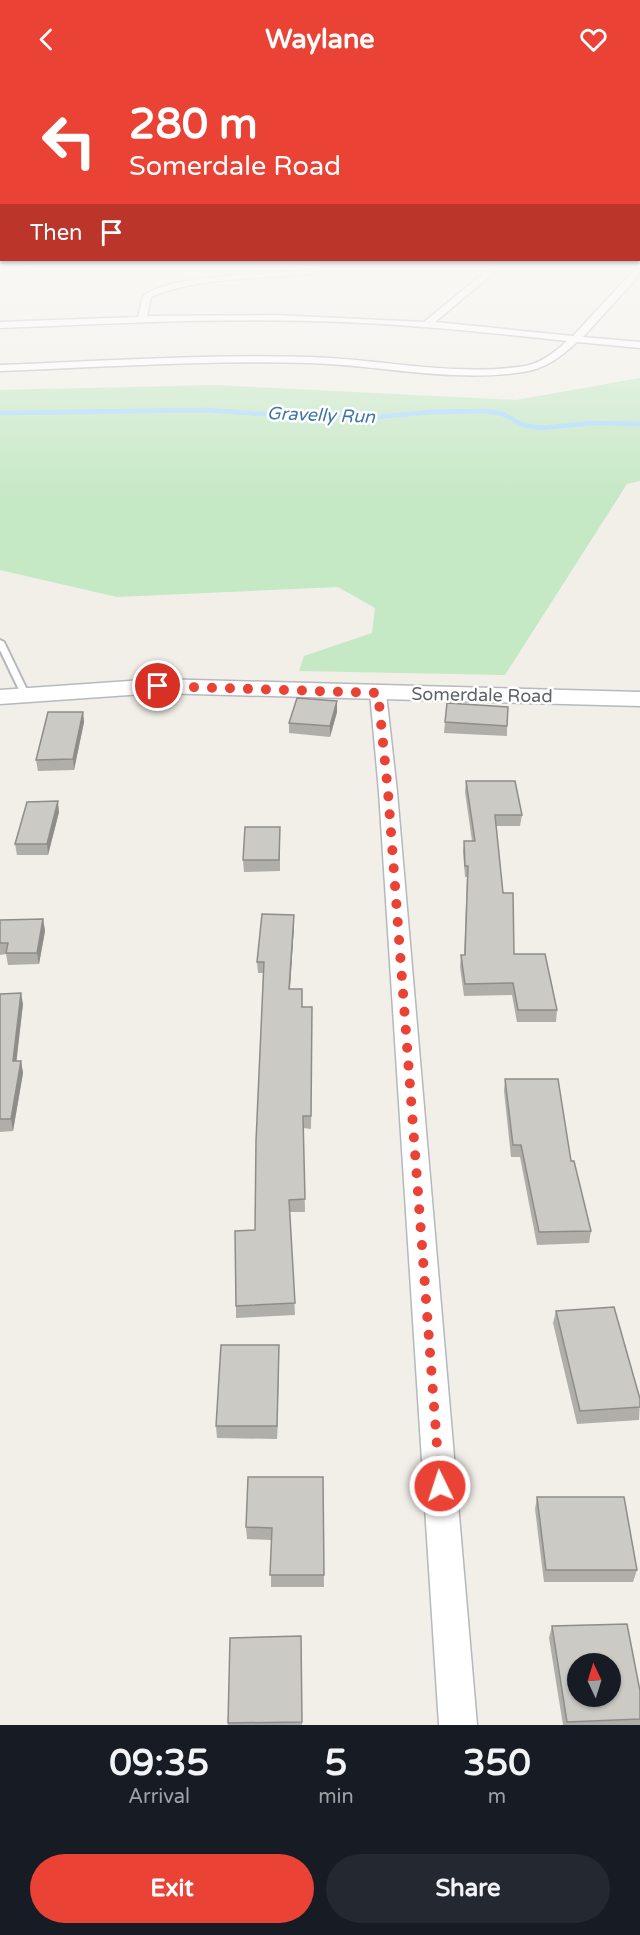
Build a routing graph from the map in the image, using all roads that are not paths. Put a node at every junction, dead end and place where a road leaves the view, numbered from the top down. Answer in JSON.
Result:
{"nodes":[{"id":1,"x":566,"y":346,"type":"edge"},
{"id":2,"x":0,"y":368,"type":"edge"},
{"id":3,"x":0,"y":642,"type":"edge"},
{"id":4,"x":378,"y":693,"type":"junction"},
{"id":5,"x":25,"y":694,"type":"junction"},
{"id":6,"x":0,"y":697,"type":"edge"},
{"id":7,"x":640,"y":699,"type":"edge"},
{"id":8,"x":458,"y":1725,"type":"edge"}],
"edges":[{"from":1,"to":2,"type":"street"},
{"from":3,"to":5,"type":"lane"},
{"from":4,"to":5,"type":"main road","name":"Somerdale Road"},
{"from":4,"to":7,"type":"main road","name":"Somerdale Road"},
{"from":4,"to":8,"type":"street"},
{"from":5,"to":6,"type":"main road","name":"Somerdale Road"}]}
